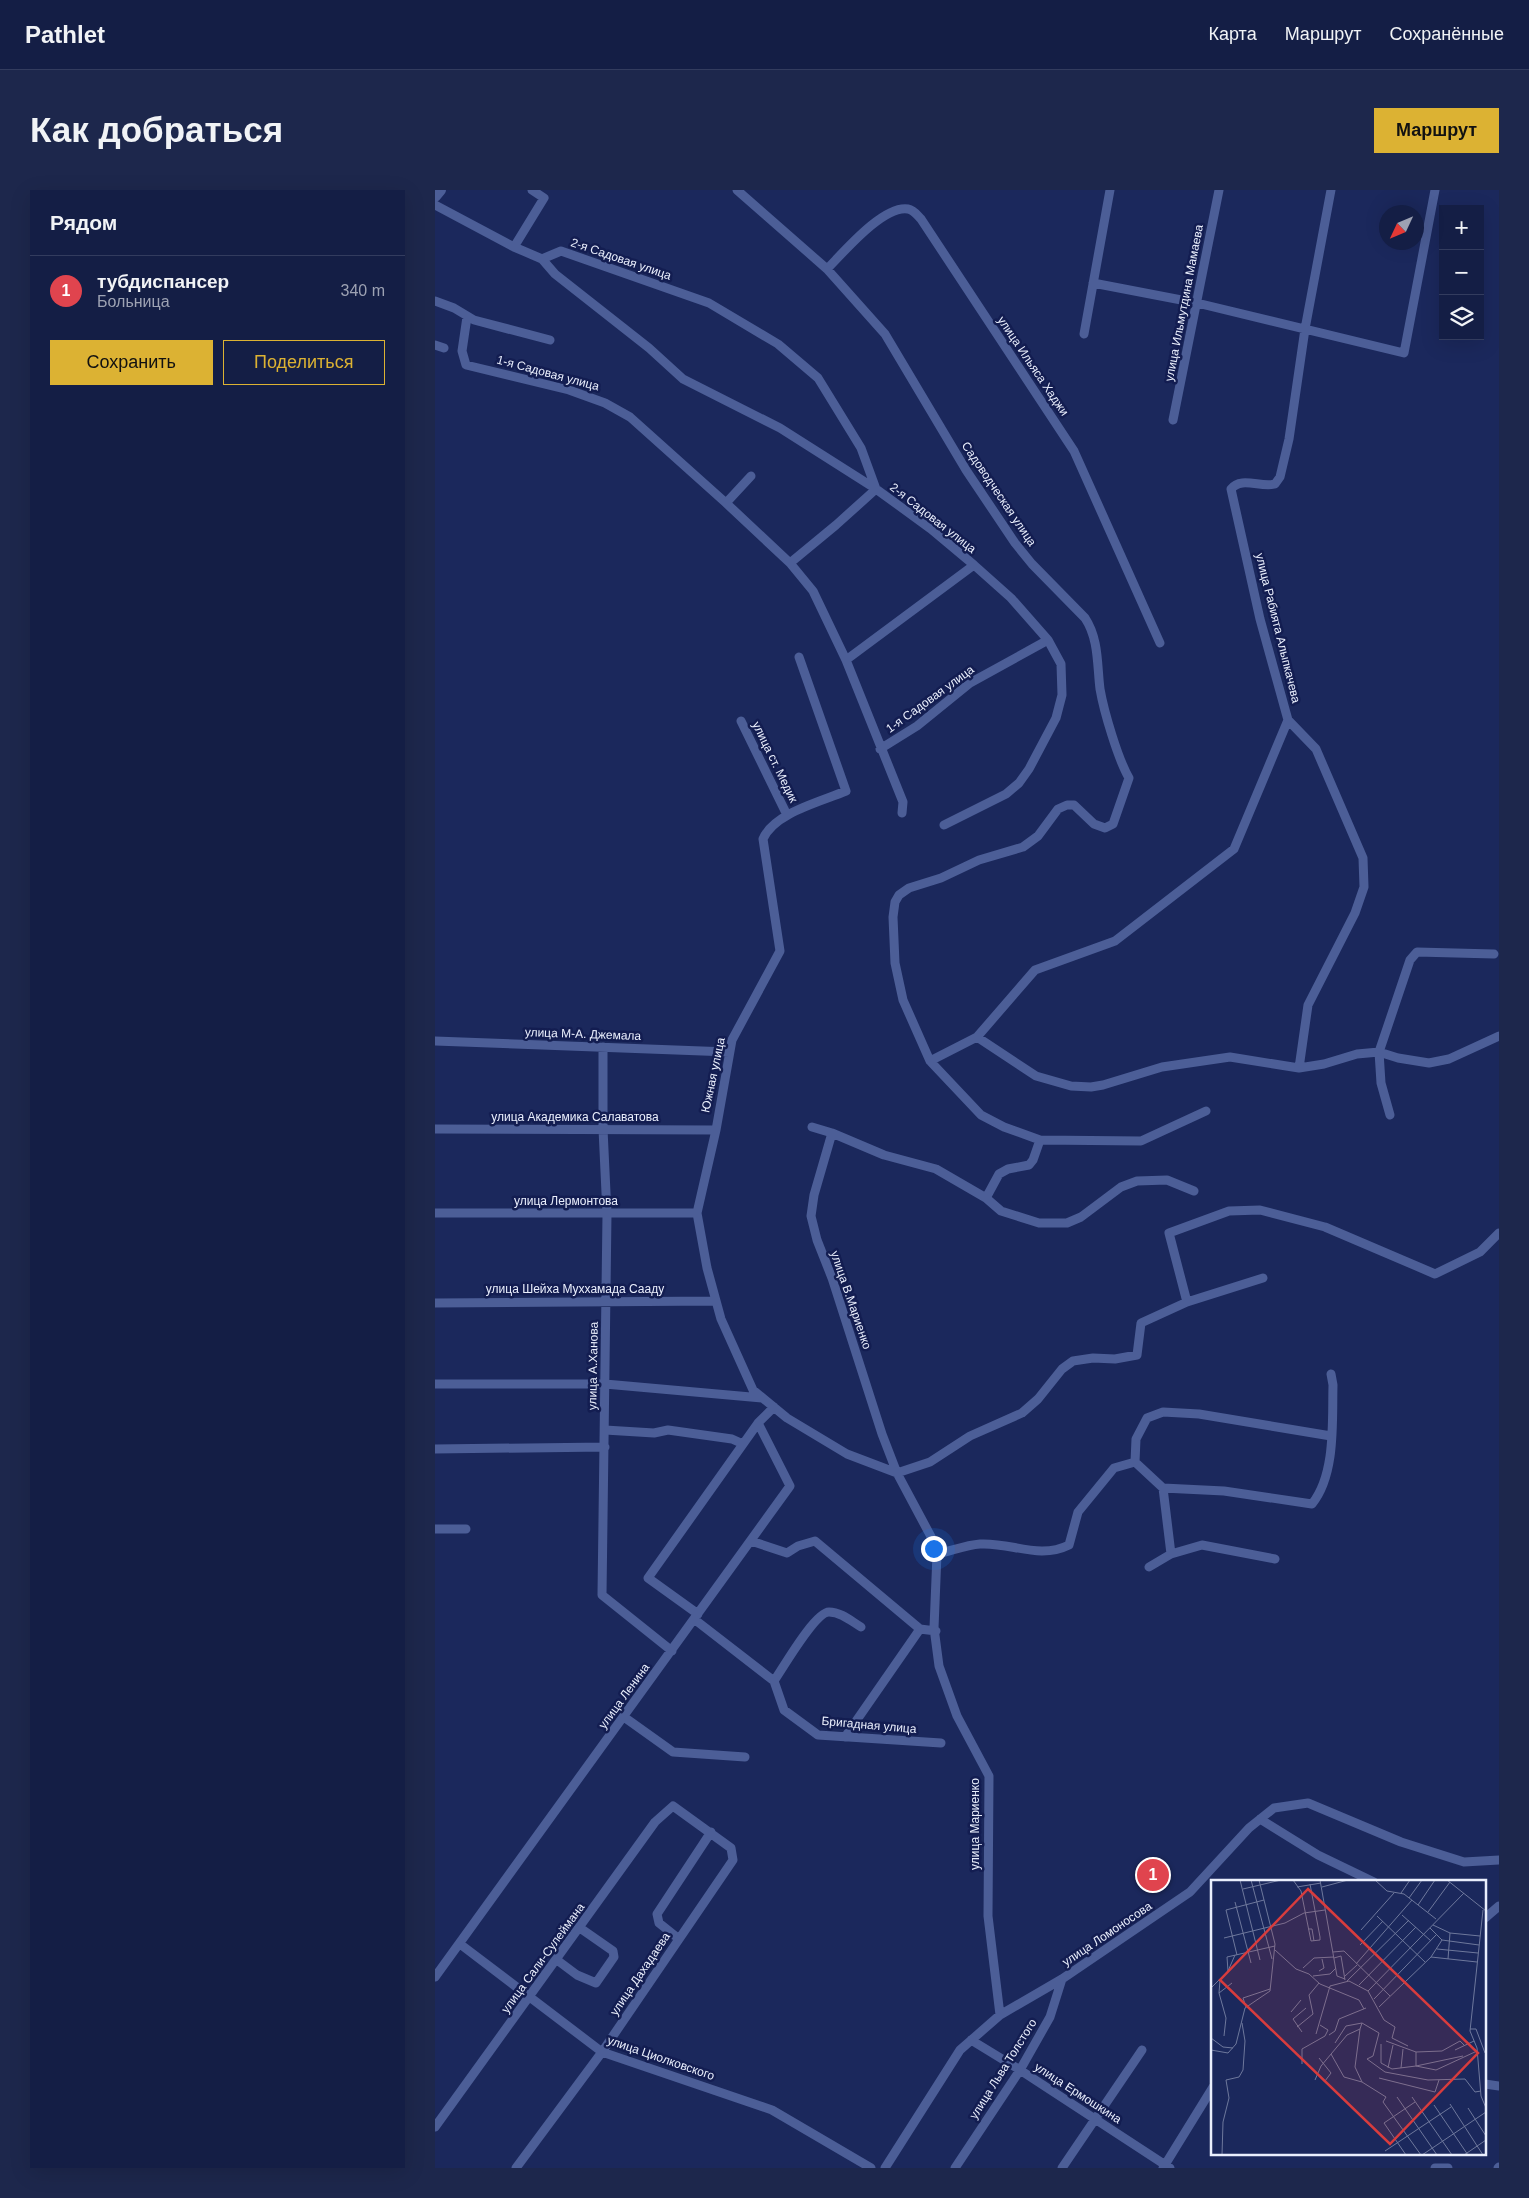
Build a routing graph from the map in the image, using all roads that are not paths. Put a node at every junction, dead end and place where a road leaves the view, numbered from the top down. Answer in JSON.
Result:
{"nodes":[{"id":1,"x":440,"y":190,"type":"edge"},
{"id":2,"x":532,"y":190,"type":"edge"},
{"id":3,"x":737,"y":190,"type":"edge"},
{"id":4,"x":1110,"y":190,"type":"edge"},
{"id":5,"x":1219,"y":190,"type":"edge"},
{"id":6,"x":1331,"y":190,"type":"edge"},
{"id":7,"x":1435,"y":190,"type":"edge"},
{"id":8,"x":435,"y":196,"type":"edge"},
{"id":9,"x":435,"y":205,"type":"edge"},
{"id":10,"x":514,"y":247,"type":"junction"},
{"id":11,"x":542,"y":259,"type":"junction"},
{"id":12,"x":827,"y":270,"type":"junction"},
{"id":13,"x":1093,"y":283,"type":"junction"},
{"id":14,"x":435,"y":301,"type":"edge"},
{"id":15,"x":1197,"y":304,"type":"junction"},
{"id":16,"x":467,"y":317,"type":"junction"},
{"id":17,"x":1305,"y":329,"type":"junction"},
{"id":18,"x":1084,"y":334,"type":"dead end"},
{"id":19,"x":550,"y":340,"type":"dead end"},
{"id":20,"x":1173,"y":420,"type":"dead end"},
{"id":21,"x":751,"y":476,"type":"dead end"},
{"id":22,"x":876,"y":489,"type":"junction"},
{"id":23,"x":727,"y":502,"type":"junction"},
{"id":24,"x":789,"y":563,"type":"junction"},
{"id":25,"x":973,"y":565,"type":"junction"},
{"id":26,"x":1048,"y":640,"type":"junction"},
{"id":27,"x":1160,"y":643,"type":"dead end"},
{"id":28,"x":799,"y":657,"type":"dead end"},
{"id":29,"x":846,"y":660,"type":"junction"},
{"id":30,"x":741,"y":720,"type":"dead end"},
{"id":31,"x":1289,"y":720,"type":"junction"},
{"id":32,"x":880,"y":749,"type":"junction"},
{"id":33,"x":902,"y":813,"type":"dead end"},
{"id":34,"x":787,"y":815,"type":"junction"},
{"id":35,"x":944,"y":825,"type":"dead end"},
{"id":36,"x":1494,"y":954,"type":"dead end"},
{"id":37,"x":1499,"y":1036,"type":"edge"},
{"id":38,"x":977,"y":1037,"type":"junction"},
{"id":39,"x":435,"y":1042,"type":"edge"},
{"id":40,"x":603,"y":1047,"type":"junction"},
{"id":41,"x":729,"y":1052,"type":"junction"},
{"id":42,"x":1379,"y":1052,"type":"junction"},
{"id":43,"x":930,"y":1060,"type":"junction"},
{"id":44,"x":1299,"y":1068,"type":"junction"},
{"id":45,"x":1206,"y":1111,"type":"dead end"},
{"id":46,"x":1390,"y":1115,"type":"dead end"},
{"id":47,"x":435,"y":1128,"type":"edge"},
{"id":48,"x":812,"y":1128,"type":"dead end"},
{"id":49,"x":603,"y":1129,"type":"junction"},
{"id":50,"x":716,"y":1130,"type":"junction"},
{"id":51,"x":832,"y":1132,"type":"junction"},
{"id":52,"x":1040,"y":1140,"type":"junction"},
{"id":53,"x":1194,"y":1191,"type":"dead end"},
{"id":54,"x":986,"y":1198,"type":"junction"},
{"id":55,"x":435,"y":1213,"type":"edge"},
{"id":56,"x":697,"y":1213,"type":"junction"},
{"id":57,"x":607,"y":1214,"type":"junction"},
{"id":58,"x":1499,"y":1233,"type":"edge"},
{"id":59,"x":1263,"y":1278,"type":"dead end"},
{"id":60,"x":716,"y":1301,"type":"junction"},
{"id":61,"x":435,"y":1302,"type":"edge"},
{"id":62,"x":606,"y":1302,"type":"junction"},
{"id":63,"x":1187,"y":1302,"type":"junction"},
{"id":64,"x":1331,"y":1374,"type":"dead end"},
{"id":65,"x":435,"y":1384,"type":"edge"},
{"id":66,"x":605,"y":1384,"type":"junction"},
{"id":67,"x":765,"y":1399,"type":"junction"},
{"id":68,"x":774,"y":1407,"type":"junction"},
{"id":69,"x":758,"y":1423,"type":"junction"},
{"id":70,"x":605,"y":1430,"type":"junction"},
{"id":71,"x":1331,"y":1436,"type":"junction"},
{"id":72,"x":743,"y":1444,"type":"junction"},
{"id":73,"x":605,"y":1447,"type":"junction"},
{"id":74,"x":435,"y":1449,"type":"edge"},
{"id":75,"x":1135,"y":1462,"type":"junction"},
{"id":76,"x":897,"y":1472,"type":"junction"},
{"id":77,"x":1163,"y":1488,"type":"junction"},
{"id":78,"x":435,"y":1529,"type":"edge"},
{"id":79,"x":465,"y":1529,"type":"dead end"},
{"id":80,"x":751,"y":1540,"type":"junction"},
{"id":81,"x":937,"y":1554,"type":"junction"},
{"id":82,"x":1171,"y":1554,"type":"junction"},
{"id":83,"x":1275,"y":1559,"type":"dead end"},
{"id":84,"x":1149,"y":1567,"type":"dead end"},
{"id":85,"x":696,"y":1617,"type":"junction"},
{"id":86,"x":861,"y":1627,"type":"dead end"},
{"id":87,"x":921,"y":1629,"type":"junction"},
{"id":88,"x":935,"y":1631,"type":"junction"},
{"id":89,"x":672,"y":1651,"type":"junction"},
{"id":90,"x":774,"y":1681,"type":"junction"},
{"id":91,"x":624,"y":1717,"type":"junction"},
{"id":92,"x":845,"y":1737,"type":"junction"},
{"id":93,"x":941,"y":1743,"type":"dead end"},
{"id":94,"x":745,"y":1757,"type":"dead end"},
{"id":95,"x":673,"y":1806,"type":"joint"},
{"id":96,"x":1260,"y":1819,"type":"junction"},
{"id":97,"x":711,"y":1832,"type":"junction"},
{"id":98,"x":1499,"y":1860,"type":"edge"},
{"id":99,"x":1370,"y":1880,"type":"edge"},
{"id":100,"x":1499,"y":1906,"type":"edge"},
{"id":101,"x":1487,"y":1916,"type":"edge"},
{"id":102,"x":580,"y":1928,"type":"junction"},
{"id":103,"x":679,"y":1939,"type":"junction"},
{"id":104,"x":460,"y":1944,"type":"junction"},
{"id":105,"x":557,"y":1960,"type":"junction"},
{"id":106,"x":435,"y":1977,"type":"edge"},
{"id":107,"x":1062,"y":1979,"type":"junction"},
{"id":108,"x":530,"y":1998,"type":"junction"},
{"id":109,"x":1000,"y":2015,"type":"junction"},
{"id":110,"x":971,"y":2040,"type":"junction"},
{"id":111,"x":1142,"y":2050,"type":"dead end"},
{"id":112,"x":602,"y":2052,"type":"junction"},
{"id":113,"x":1020,"y":2070,"type":"junction"},
{"id":114,"x":1211,"y":2090,"type":"edge"},
{"id":115,"x":1097,"y":2119,"type":"junction"},
{"id":116,"x":435,"y":2127,"type":"edge"},
{"id":117,"x":1166,"y":2167,"type":"edge"},
{"id":118,"x":516,"y":2168,"type":"edge"},
{"id":119,"x":871,"y":2168,"type":"edge"},
{"id":120,"x":885,"y":2168,"type":"edge"},
{"id":121,"x":955,"y":2168,"type":"edge"},
{"id":122,"x":1062,"y":2168,"type":"edge"},
{"id":123,"x":1435,"y":2168,"type":"edge"},
{"id":124,"x":1449,"y":2168,"type":"edge"}],
"edges":[{"from":1,"to":8,"type":"main road"},
{"from":2,"to":10,"type":"street"},
{"from":3,"to":12,"type":"street","name":"Садоводческая улица"},
{"from":4,"to":13,"type":"street"},
{"from":5,"to":15,"type":"street","name":"улица Ильмутдина Мамаева"},
{"from":6,"to":17,"type":"street","name":"улица Рабията Алыпкачева"},
{"from":7,"to":17,"type":"street"},
{"from":9,"to":10,"type":"street"},
{"from":10,"to":11,"type":"street"},
{"from":11,"to":22,"type":"street"},
{"from":11,"to":22,"type":"street","name":"2-я Садовая улица"},
{"from":12,"to":27,"type":"street","name":"улица Ильяса Хаджи"},
{"from":12,"to":43,"type":"street","name":"Садоводческая улица"},
{"from":13,"to":15,"type":"street"},
{"from":13,"to":18,"type":"street"},
{"from":14,"to":16,"type":"street"},
{"from":15,"to":17,"type":"street"},
{"from":15,"to":20,"type":"street","name":"улица Ильмутдина Мамаева"},
{"from":16,"to":19,"type":"street"},
{"from":16,"to":23,"type":"street","name":"1-я Садовая улица"},
{"from":17,"to":31,"type":"street","name":"улица Рабията Алыпкачева"},
{"from":21,"to":23,"type":"street"},
{"from":22,"to":24,"type":"street"},
{"from":22,"to":25,"type":"street","name":"2-я Садовая улица"},
{"from":23,"to":24,"type":"street","name":"1-я Садовая улица"},
{"from":24,"to":29,"type":"street","name":"1-я Садовая улица"},
{"from":25,"to":26,"type":"street","name":"2-я Садовая улица"},
{"from":25,"to":29,"type":"street"},
{"from":26,"to":32,"type":"street","name":"1-я Садовая улица"},
{"from":26,"to":35,"type":"street","name":"2-я Садовая улица"},
{"from":28,"to":34,"type":"street","name":"Южная улица"},
{"from":29,"to":32,"type":"street","name":"1-я Садовая улица"},
{"from":30,"to":34,"type":"street","name":"улица ст. Медик"},
{"from":31,"to":38,"type":"street","name":"улица Рабията Алыпкачева"},
{"from":31,"to":44,"type":"street"},
{"from":32,"to":33,"type":"street","name":"1-я Садовая улица"},
{"from":34,"to":41,"type":"street","name":"Южная улица"},
{"from":36,"to":42,"type":"street"},
{"from":37,"to":42,"type":"street"},
{"from":38,"to":43,"type":"street"},
{"from":38,"to":44,"type":"street"},
{"from":39,"to":40,"type":"street","name":"улица М-А. Джемала"},
{"from":40,"to":41,"type":"street","name":"улица М-А. Джемала"},
{"from":40,"to":49,"type":"street","name":"улица А.Ханова"},
{"from":41,"to":50,"type":"street","name":"Южная улица"},
{"from":42,"to":44,"type":"street"},
{"from":42,"to":46,"type":"street"},
{"from":43,"to":52,"type":"street","name":"Садоводческая улица"},
{"from":45,"to":52,"type":"street","name":"Садоводческая улица"},
{"from":47,"to":49,"type":"street","name":"улица Академика Салаватова"},
{"from":48,"to":51,"type":"street"},
{"from":49,"to":50,"type":"street","name":"улица Академика Салаватова"},
{"from":49,"to":57,"type":"street","name":"улица А.Ханова"},
{"from":50,"to":56,"type":"street","name":"Южная улица"},
{"from":51,"to":54,"type":"street"},
{"from":51,"to":76,"type":"street","name":"улица В.Мариенко"},
{"from":52,"to":54,"type":"street"},
{"from":53,"to":54,"type":"street"},
{"from":55,"to":57,"type":"street","name":"улица Лермонтова"},
{"from":56,"to":57,"type":"street","name":"улица Лермонтова"},
{"from":56,"to":60,"type":"street","name":"Южная улица"},
{"from":57,"to":62,"type":"street","name":"улица А.Ханова"},
{"from":58,"to":63,"type":"street"},
{"from":59,"to":63,"type":"street"},
{"from":60,"to":62,"type":"street","name":"улица Шейха Муххамада Сааду"},
{"from":60,"to":67,"type":"street","name":"Южная улица"},
{"from":61,"to":62,"type":"street","name":"улица Шейха Муххамада Сааду"},
{"from":62,"to":66,"type":"street","name":"улица А.Ханова"},
{"from":63,"to":76,"type":"street"},
{"from":64,"to":71,"type":"street"},
{"from":65,"to":66,"type":"street"},
{"from":66,"to":67,"type":"street"},
{"from":66,"to":70,"type":"street","name":"улица А.Ханова"},
{"from":67,"to":68,"type":"street","name":"Южная улица"},
{"from":68,"to":69,"type":"street"},
{"from":68,"to":76,"type":"street","name":"Южная улица"},
{"from":69,"to":72,"type":"street"},
{"from":69,"to":80,"type":"street","name":"улица Ленина"},
{"from":70,"to":72,"type":"street"},
{"from":70,"to":73,"type":"street","name":"улица А.Ханова"},
{"from":71,"to":75,"type":"street"},
{"from":71,"to":77,"type":"street"},
{"from":72,"to":85,"type":"street"},
{"from":73,"to":74,"type":"street"},
{"from":73,"to":89,"type":"street","name":"улица А.Ханова"},
{"from":75,"to":77,"type":"street"},
{"from":75,"to":81,"type":"street"},
{"from":76,"to":81,"type":"street","name":"улица Мариенко"},
{"from":77,"to":82,"type":"street"},
{"from":78,"to":79,"type":"street"},
{"from":80,"to":85,"type":"street","name":"улица Ленина"},
{"from":80,"to":87,"type":"street"},
{"from":81,"to":88,"type":"street","name":"улица Мариенко"},
{"from":82,"to":83,"type":"street"},
{"from":82,"to":84,"type":"street"},
{"from":85,"to":89,"type":"street","name":"улица Ленина"},
{"from":85,"to":90,"type":"street"},
{"from":86,"to":90,"type":"street"},
{"from":87,"to":88,"type":"street"},
{"from":87,"to":92,"type":"street"},
{"from":88,"to":109,"type":"street","name":"улица Мариенко"},
{"from":89,"to":91,"type":"street","name":"улица Ленина"},
{"from":90,"to":92,"type":"street","name":"Бригадная улица"},
{"from":91,"to":94,"type":"street"},
{"from":91,"to":104,"type":"street","name":"улица Ленина"},
{"from":92,"to":93,"type":"street","name":"Бригадная улица"},
{"from":95,"to":97,"type":"street","name":"улица Дахадаева"},
{"from":95,"to":102,"type":"street","name":"улица Сали-Сулеймана"},
{"from":96,"to":98,"type":"street","name":"улица Ломоносова"},
{"from":96,"to":99,"type":"street"},
{"from":96,"to":107,"type":"street","name":"улица Ломоносова"},
{"from":97,"to":103,"type":"street"},
{"from":97,"to":103,"type":"street","name":"улица Дахадаева"},
{"from":100,"to":101,"type":"street"},
{"from":102,"to":105,"type":"street","name":"улица Сали-Сулеймана"},
{"from":102,"to":105,"type":"street"},
{"from":103,"to":112,"type":"street","name":"улица Дахадаева"},
{"from":104,"to":106,"type":"street","name":"улица Ленина"},
{"from":104,"to":108,"type":"street","name":"улица Циолковского"},
{"from":105,"to":108,"type":"street","name":"улица Сали-Сулеймана"},
{"from":107,"to":109,"type":"street","name":"улица Ломоносова"},
{"from":107,"to":113,"type":"street","name":"улица Льва Толстого"},
{"from":108,"to":112,"type":"street","name":"улица Циолковского"},
{"from":108,"to":116,"type":"street","name":"улица Сали-Сулеймана"},
{"from":109,"to":110,"type":"street","name":"улица Ломоносова"},
{"from":110,"to":113,"type":"street","name":"улица Ермошкина"},
{"from":110,"to":120,"type":"street","name":"улица Ломоносова"},
{"from":111,"to":115,"type":"street"},
{"from":112,"to":118,"type":"street","name":"улица Дахадаева"},
{"from":112,"to":119,"type":"street","name":"улица Циолковского"},
{"from":113,"to":115,"type":"street","name":"улица Ермошкина"},
{"from":113,"to":121,"type":"street","name":"улица Льва Толстого"},
{"from":114,"to":117,"type":"street"},
{"from":115,"to":117,"type":"street","name":"улица Ермошкина"},
{"from":115,"to":122,"type":"street"},
{"from":123,"to":124,"type":"street"}]}
